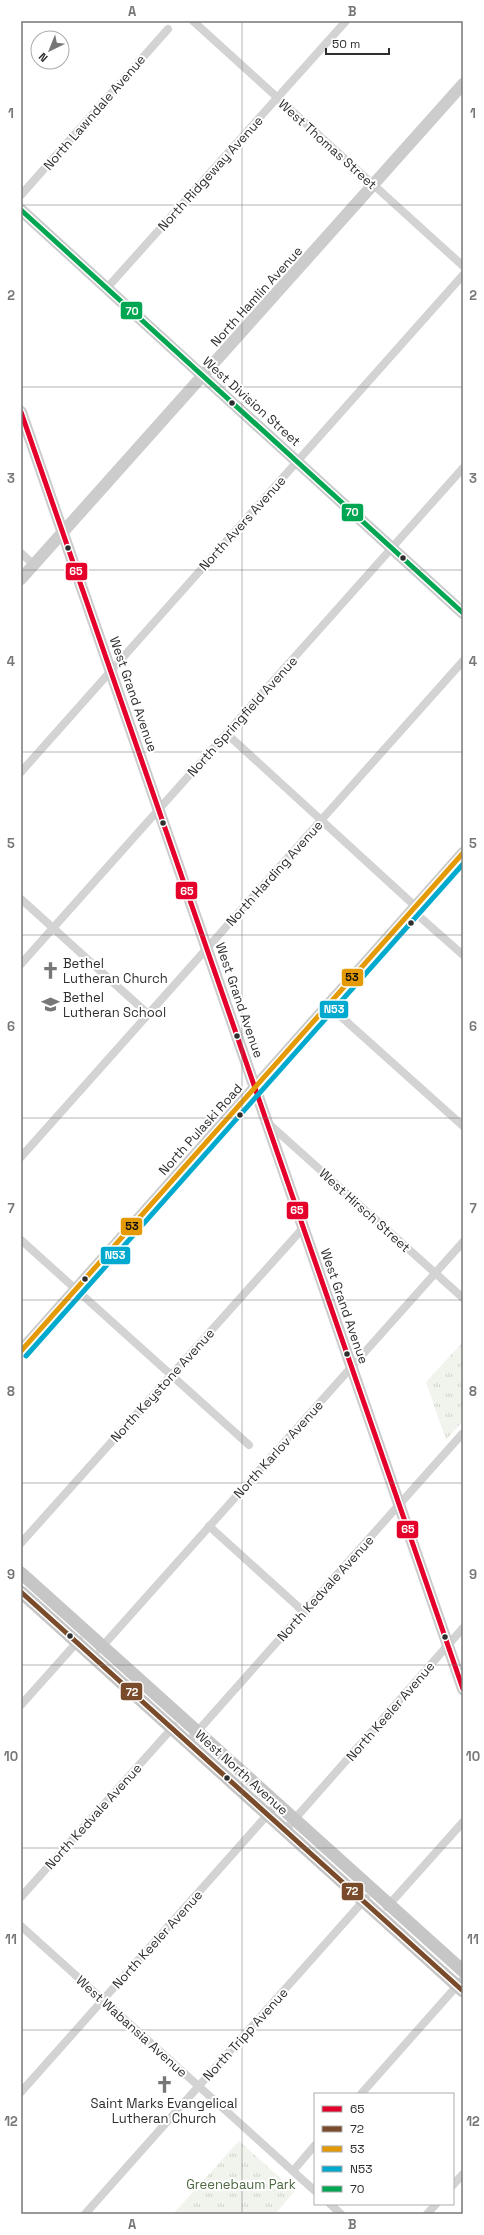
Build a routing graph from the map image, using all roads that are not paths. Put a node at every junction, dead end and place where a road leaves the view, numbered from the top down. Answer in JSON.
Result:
{"nodes":[{"id":1,"x":193,"y":21,"type":"edge"},
{"id":2,"x":346,"y":21,"type":"edge"},
{"id":3,"x":168,"y":29,"type":"dead end"},
{"id":4,"x":463,"y":84,"type":"edge"},
{"id":5,"x":277,"y":98,"type":"junction"},
{"id":6,"x":373,"y":185,"type":"junction"},
{"id":7,"x":21,"y":195,"type":"edge"},
{"id":8,"x":21,"y":210,"type":"edge"},
{"id":9,"x":463,"y":266,"type":"edge"},
{"id":10,"x":463,"y":275,"type":"edge"},
{"id":11,"x":107,"y":288,"type":"junction"},
{"id":12,"x":203,"y":375,"type":"junction"},
{"id":13,"x":21,"y":412,"type":"edge"},
{"id":14,"x":297,"y":461,"type":"junction"},
{"id":15,"x":463,"y":468,"type":"edge"},
{"id":16,"x":63,"y":532,"type":"junction"},
{"id":17,"x":392,"y":548,"type":"junction"},
{"id":18,"x":21,"y":553,"type":"edge"},
{"id":19,"x":34,"y":565,"type":"junction"},
{"id":20,"x":21,"y":580,"type":"edge"},
{"id":21,"x":463,"y":613,"type":"edge"},
{"id":22,"x":463,"y":660,"type":"edge"},
{"id":23,"x":112,"y":670,"type":"junction"},
{"id":24,"x":227,"y":734,"type":"junction"},
{"id":25,"x":21,"y":772,"type":"edge"},
{"id":26,"x":159,"y":810,"type":"junction"},
{"id":27,"x":321,"y":820,"type":"junction"},
{"id":28,"x":463,"y":852,"type":"edge"},
{"id":29,"x":21,"y":898,"type":"edge"},
{"id":30,"x":414,"y":908,"type":"junction"},
{"id":31,"x":54,"y":928,"type":"junction"},
{"id":32,"x":207,"y":948,"type":"junction"},
{"id":33,"x":463,"y":955,"type":"edge"},
{"id":34,"x":21,"y":964,"type":"edge"},
{"id":35,"x":328,"y":1005,"type":"junction"},
{"id":36,"x":148,"y":1014,"type":"junction"},
{"id":37,"x":255,"y":1087,"type":"junction"},
{"id":38,"x":267,"y":1122,"type":"junction"},
{"id":39,"x":463,"y":1126,"type":"edge"},
{"id":40,"x":21,"y":1157,"type":"edge"},
{"id":41,"x":304,"y":1227,"type":"junction"},
{"id":42,"x":21,"y":1240,"type":"edge"},
{"id":43,"x":463,"y":1242,"type":"edge"},
{"id":44,"x":435,"y":1273,"type":"junction"},
{"id":45,"x":76,"y":1290,"type":"junction"},
{"id":46,"x":463,"y":1298,"type":"edge"},
{"id":47,"x":21,"y":1351,"type":"edge"},
{"id":48,"x":352,"y":1367,"type":"junction"},
{"id":49,"x":172,"y":1375,"type":"junction"},
{"id":50,"x":462,"y":1434,"type":"dead end"},
{"id":51,"x":249,"y":1445,"type":"dead end"},
{"id":52,"x":399,"y":1505,"type":"junction"},
{"id":53,"x":210,"y":1526,"type":"junction"},
{"id":54,"x":21,"y":1543,"type":"edge"},
{"id":55,"x":21,"y":1574,"type":"edge"},
{"id":56,"x":21,"y":1592,"type":"edge"},
{"id":57,"x":304,"y":1612,"type":"junction"},
{"id":58,"x":463,"y":1628,"type":"edge"},
{"id":59,"x":86,"y":1632,"type":"junction"},
{"id":60,"x":77,"y":1642,"type":"junction"},
{"id":61,"x":448,"y":1645,"type":"junction"},
{"id":62,"x":102,"y":1646,"type":"junction"},
{"id":63,"x":93,"y":1657,"type":"junction"},
{"id":64,"x":463,"y":1689,"type":"edge"},
{"id":65,"x":21,"y":1705,"type":"edge"},
{"id":66,"x":181,"y":1718,"type":"junction"},
{"id":67,"x":172,"y":1728,"type":"junction"},
{"id":68,"x":197,"y":1732,"type":"junction"},
{"id":69,"x":188,"y":1742,"type":"junction"},
{"id":70,"x":277,"y":1804,"type":"junction"},
{"id":71,"x":268,"y":1815,"type":"junction"},
{"id":72,"x":294,"y":1819,"type":"junction"},
{"id":73,"x":463,"y":1822,"type":"edge"},
{"id":74,"x":285,"y":1830,"type":"junction"},
{"id":75,"x":373,"y":1890,"type":"junction"},
{"id":76,"x":21,"y":1897,"type":"edge"},
{"id":77,"x":364,"y":1901,"type":"junction"},
{"id":78,"x":389,"y":1905,"type":"junction"},
{"id":79,"x":380,"y":1915,"type":"junction"},
{"id":80,"x":21,"y":1926,"type":"edge"},
{"id":81,"x":463,"y":1971,"type":"edge"},
{"id":82,"x":461,"y":1985,"type":"edge"},
{"id":83,"x":103,"y":2000,"type":"junction"},
{"id":84,"x":199,"y":2086,"type":"junction"},
{"id":85,"x":21,"y":2092,"type":"edge"},
{"id":86,"x":362,"y":2093,"type":"edge"},
{"id":87,"x":314,"y":2146,"type":"edge"},
{"id":88,"x":292,"y":2171,"type":"junction"},
{"id":89,"x":463,"y":2174,"type":"edge"},
{"id":90,"x":454,"y":2184,"type":"edge"},
{"id":91,"x":314,"y":2190,"type":"edge"},
{"id":92,"x":331,"y":2205,"type":"edge"},
{"id":93,"x":435,"y":2205,"type":"edge"},
{"id":94,"x":85,"y":2214,"type":"edge"},
{"id":95,"x":341,"y":2214,"type":"edge"},
{"id":96,"x":427,"y":2214,"type":"edge"}],
"edges":[{"from":1,"to":5,"type":"street","name":"West Thomas Street"},
{"from":2,"to":5,"type":"street","name":"North Ridgeway Avenue"},
{"from":3,"to":7,"type":"street","name":"North Lawndale Avenue"},
{"from":4,"to":6,"type":"main road","name":"North Hamlin Avenue"},
{"from":5,"to":6,"type":"street","name":"West Thomas Street"},
{"from":5,"to":11,"type":"street","name":"North Ridgeway Avenue"},
{"from":6,"to":9,"type":"street","name":"West Thomas Street"},
{"from":6,"to":12,"type":"main road","name":"North Hamlin Avenue"},
{"from":8,"to":11,"type":"main road","name":"West Division Street"},
{"from":10,"to":14,"type":"street","name":"North Avers Avenue"},
{"from":11,"to":12,"type":"main road","name":"West Division Street"},
{"from":12,"to":14,"type":"main road","name":"West Division Street"},
{"from":12,"to":16,"type":"main road","name":"North Hamlin Avenue"},
{"from":13,"to":16,"type":"main road","name":"West Grand Avenue"},
{"from":14,"to":17,"type":"main road","name":"West Division Street"},
{"from":14,"to":23,"type":"street","name":"North Avers Avenue"},
{"from":15,"to":17,"type":"street","name":"North Springfield Avenue"},
{"from":16,"to":19,"type":"main road","name":"North Hamlin Avenue"},
{"from":16,"to":23,"type":"main road","name":"West Grand Avenue"},
{"from":17,"to":21,"type":"main road","name":"West Division Street"},
{"from":17,"to":24,"type":"street","name":"North Springfield Avenue"},
{"from":18,"to":19,"type":"street"},
{"from":19,"to":20,"type":"main road","name":"North Hamlin Avenue"},
{"from":22,"to":27,"type":"street","name":"North Harding Avenue"},
{"from":23,"to":25,"type":"street","name":"North Avers Avenue"},
{"from":23,"to":26,"type":"main road","name":"West Grand Avenue"},
{"from":24,"to":26,"type":"street","name":"North Springfield Avenue"},
{"from":24,"to":27,"type":"street"},
{"from":26,"to":31,"type":"street","name":"North Springfield Avenue"},
{"from":26,"to":32,"type":"main road","name":"West Grand Avenue"},
{"from":27,"to":30,"type":"street"},
{"from":27,"to":32,"type":"street","name":"North Harding Avenue"},
{"from":28,"to":30,"type":"main road","name":"North Pulaski Road"},
{"from":29,"to":31,"type":"street"},
{"from":30,"to":33,"type":"street"},
{"from":30,"to":35,"type":"main road","name":"North Pulaski Road"},
{"from":31,"to":34,"type":"street","name":"North Springfield Avenue"},
{"from":31,"to":36,"type":"street"},
{"from":32,"to":36,"type":"street","name":"North Harding Avenue"},
{"from":32,"to":37,"type":"main road","name":"West Grand Avenue"},
{"from":35,"to":37,"type":"main road","name":"North Pulaski Road"},
{"from":35,"to":39,"type":"street"},
{"from":36,"to":40,"type":"street","name":"North Harding Avenue"},
{"from":37,"to":38,"type":"main road","name":"West Grand Avenue"},
{"from":37,"to":45,"type":"main road","name":"North Pulaski Road"},
{"from":38,"to":41,"type":"main road","name":"West Grand Avenue"},
{"from":38,"to":44,"type":"street","name":"West Hirsch Street"},
{"from":41,"to":48,"type":"main road","name":"West Grand Avenue"},
{"from":41,"to":49,"type":"street","name":"North Keystone Avenue"},
{"from":42,"to":45,"type":"street"},
{"from":43,"to":44,"type":"street","name":"North Karlov Avenue"},
{"from":44,"to":46,"type":"street","name":"West Hirsch Street"},
{"from":44,"to":48,"type":"street","name":"North Karlov Avenue"},
{"from":45,"to":47,"type":"main road","name":"North Pulaski Road"},
{"from":45,"to":49,"type":"street"},
{"from":48,"to":52,"type":"main road","name":"West Grand Avenue"},
{"from":48,"to":53,"type":"street","name":"North Karlov Avenue"},
{"from":49,"to":51,"type":"street"},
{"from":49,"to":54,"type":"street","name":"North Keystone Avenue"},
{"from":50,"to":52,"type":"street","name":"North Kedvale Avenue"},
{"from":52,"to":57,"type":"street","name":"North Kedvale Avenue"},
{"from":52,"to":61,"type":"main road","name":"West Grand Avenue"},
{"from":53,"to":57,"type":"street"},
{"from":53,"to":62,"type":"street","name":"North Karlov Avenue"},
{"from":55,"to":59,"type":"main road","name":"West North Avenue"},
{"from":56,"to":60,"type":"main road","name":"West North Avenue"},
{"from":57,"to":68,"type":"street","name":"North Kedvale Avenue"},
{"from":58,"to":61,"type":"street","name":"North Keeler Avenue"},
{"from":59,"to":60,"type":"street"},
{"from":59,"to":62,"type":"main road","name":"West North Avenue"},
{"from":60,"to":63,"type":"main road","name":"West North Avenue"},
{"from":60,"to":65,"type":"street"},
{"from":61,"to":64,"type":"main road","name":"West Grand Avenue"},
{"from":61,"to":72,"type":"street","name":"North Keeler Avenue"},
{"from":62,"to":63,"type":"street","name":"North Karlov Avenue"},
{"from":62,"to":66,"type":"main road","name":"West North Avenue"},
{"from":63,"to":67,"type":"main road","name":"West North Avenue"},
{"from":66,"to":67,"type":"street","name":"North Kedvale Avenue"},
{"from":66,"to":68,"type":"main road","name":"West North Avenue"},
{"from":67,"to":69,"type":"main road","name":"West North Avenue"},
{"from":67,"to":76,"type":"street","name":"North Kedvale Avenue"},
{"from":68,"to":69,"type":"street","name":"North Kedvale Avenue"},
{"from":68,"to":70,"type":"main road","name":"West North Avenue"},
{"from":69,"to":71,"type":"main road","name":"West North Avenue"},
{"from":70,"to":71,"type":"street","name":"North Keeler Avenue"},
{"from":70,"to":72,"type":"main road","name":"West North Avenue"},
{"from":71,"to":74,"type":"main road","name":"West North Avenue"},
{"from":71,"to":83,"type":"street","name":"North Keeler Avenue"},
{"from":72,"to":74,"type":"street","name":"North Keeler Avenue"},
{"from":72,"to":75,"type":"main road","name":"West North Avenue"},
{"from":73,"to":78,"type":"street"},
{"from":74,"to":77,"type":"main road","name":"West North Avenue"},
{"from":75,"to":77,"type":"street","name":"North Tripp Avenue"},
{"from":75,"to":78,"type":"main road","name":"West North Avenue"},
{"from":77,"to":79,"type":"main road","name":"West North Avenue"},
{"from":77,"to":84,"type":"street","name":"North Tripp Avenue"},
{"from":78,"to":79,"type":"street"},
{"from":78,"to":81,"type":"main road","name":"West North Avenue"},
{"from":79,"to":82,"type":"main road","name":"West North Avenue"},
{"from":80,"to":83,"type":"street","name":"West Wabansia Avenue"},
{"from":82,"to":86,"type":"street"},
{"from":83,"to":84,"type":"street","name":"West Wabansia Avenue"},
{"from":83,"to":85,"type":"street","name":"North Keeler Avenue"},
{"from":84,"to":88,"type":"street","name":"West Wabansia Avenue"},
{"from":84,"to":94,"type":"street","name":"North Tripp Avenue"},
{"from":87,"to":88,"type":"street"},
{"from":88,"to":91,"type":"street","name":"West Wabansia Avenue"},
{"from":89,"to":90,"type":"street"},
{"from":92,"to":95,"type":"street"},
{"from":93,"to":96,"type":"street"}]}
